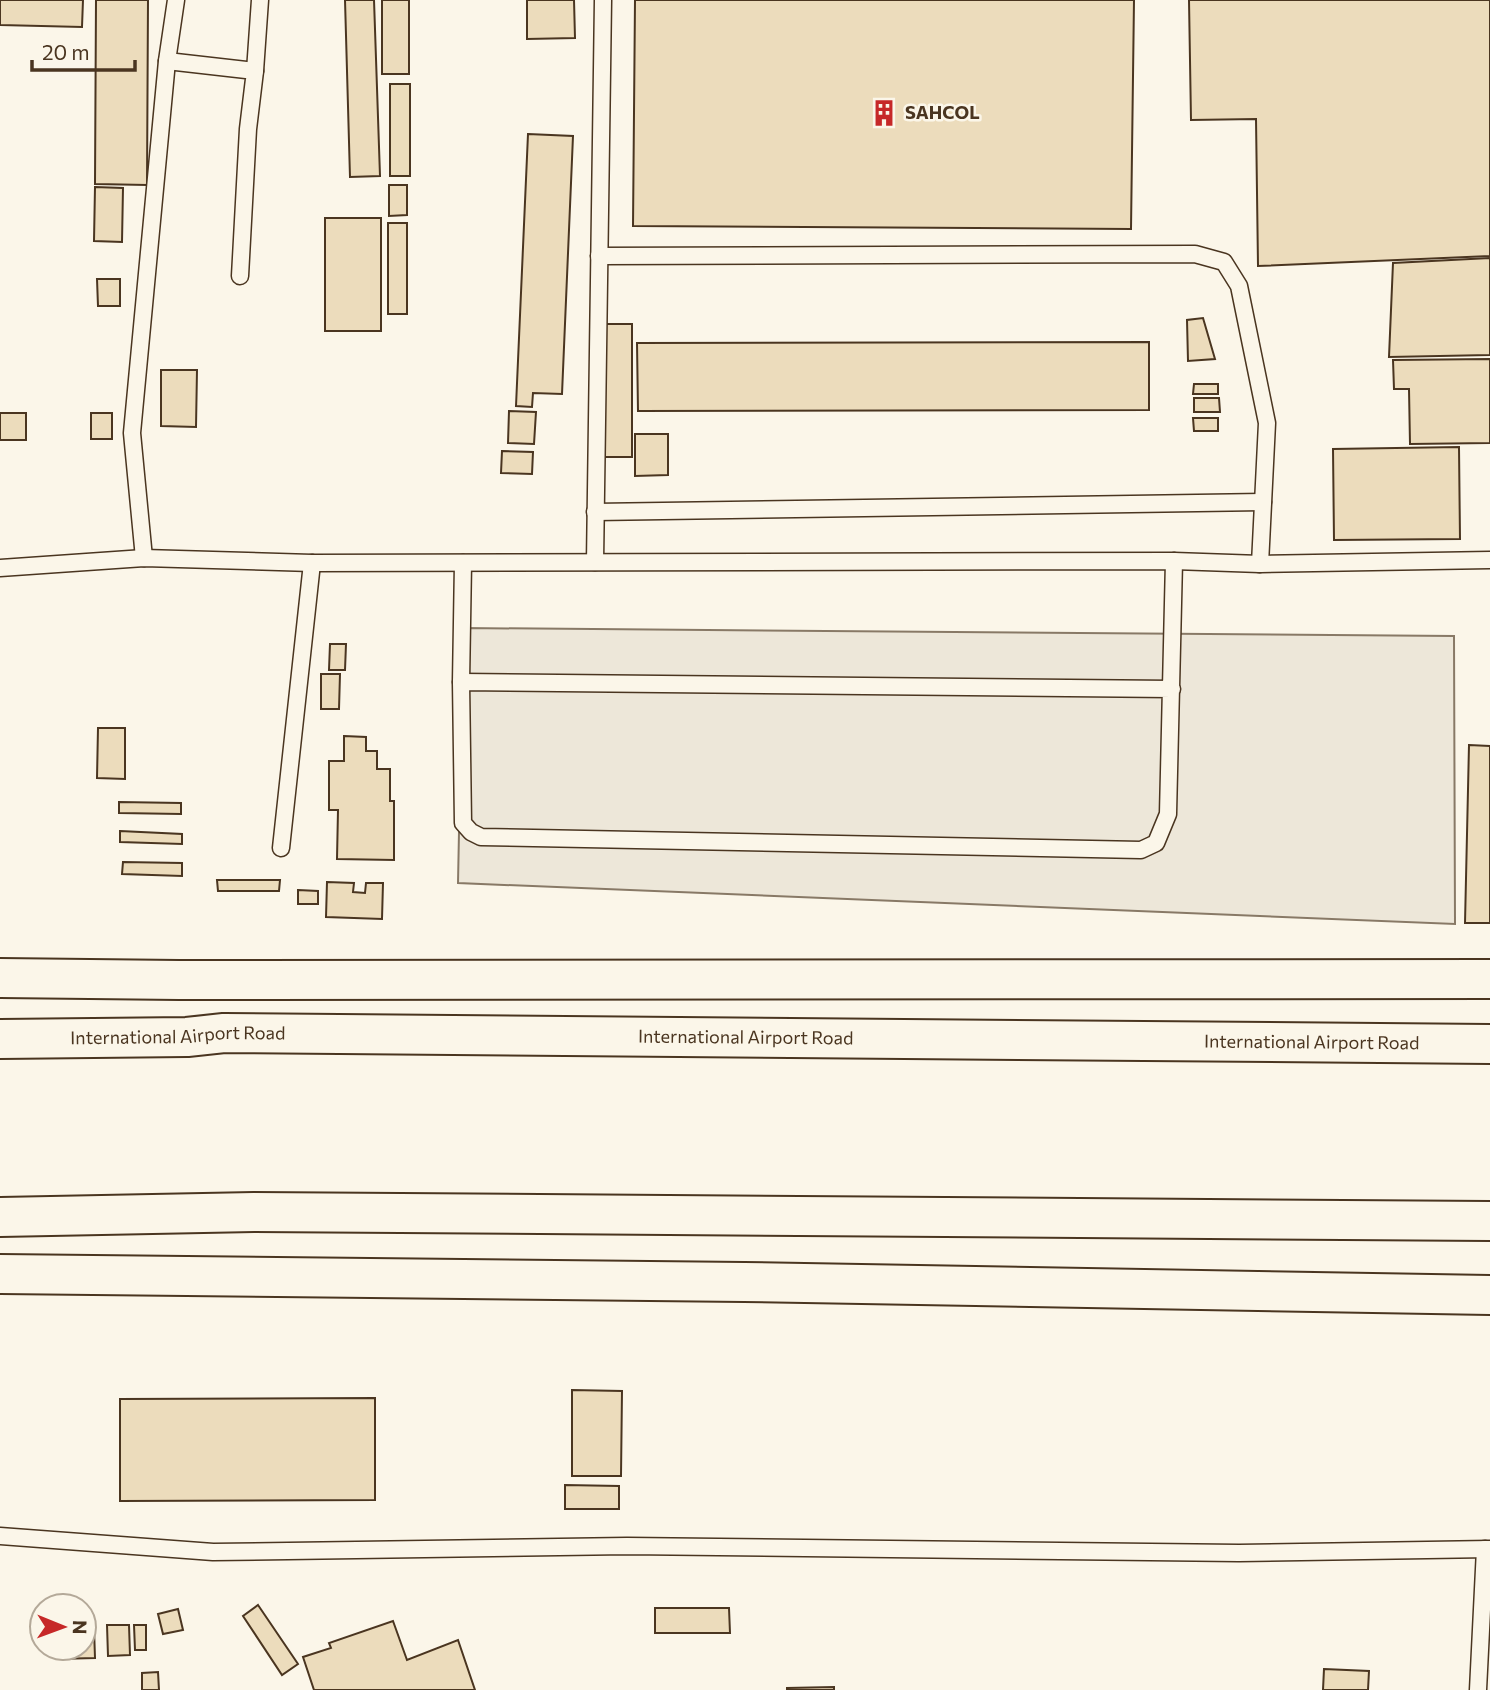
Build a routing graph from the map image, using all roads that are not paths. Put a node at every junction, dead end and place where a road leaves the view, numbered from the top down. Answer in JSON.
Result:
{"nodes":[{"id":1,"x":176,"y":0,"type":"edge"},
{"id":2,"x":260,"y":0,"type":"edge"},
{"id":3,"x":603,"y":0,"type":"edge"},
{"id":4,"x":167,"y":61,"type":"junction"},
{"id":5,"x":255,"y":71,"type":"junction"},
{"id":6,"x":599,"y":256,"type":"junction"},
{"id":7,"x":240,"y":276,"type":"dead end"},
{"id":8,"x":1263,"y":502,"type":"junction"},
{"id":9,"x":595,"y":512,"type":"junction"},
{"id":10,"x":144,"y":558,"type":"junction"},
{"id":11,"x":1490,"y":560,"type":"edge"},
{"id":12,"x":1174,"y":561,"type":"junction"},
{"id":13,"x":595,"y":562,"type":"junction"},
{"id":14,"x":312,"y":563,"type":"junction"},
{"id":15,"x":463,"y":563,"type":"junction"},
{"id":16,"x":1260,"y":564,"type":"junction"},
{"id":17,"x":0,"y":568,"type":"edge"},
{"id":18,"x":461,"y":682,"type":"junction"},
{"id":19,"x":1172,"y":689,"type":"junction"},
{"id":20,"x":281,"y":848,"type":"dead end"},
{"id":21,"x":0,"y":978,"type":"edge"},
{"id":22,"x":1490,"y":979,"type":"edge"},
{"id":23,"x":0,"y":1039,"type":"edge"},
{"id":24,"x":1490,"y":1044,"type":"edge"},
{"id":25,"x":0,"y":1217,"type":"edge"},
{"id":26,"x":1490,"y":1221,"type":"edge"},
{"id":27,"x":0,"y":1274,"type":"edge"},
{"id":28,"x":1490,"y":1295,"type":"edge"},
{"id":29,"x":0,"y":1536,"type":"edge"},
{"id":30,"x":1487,"y":1549,"type":"edge"},
{"id":31,"x":1478,"y":1690,"type":"edge"}],
"edges":[{"from":1,"to":4,"type":"lane"},
{"from":2,"to":5,"type":"lane"},
{"from":3,"to":6,"type":"lane"},
{"from":4,"to":5,"type":"lane"},
{"from":4,"to":10,"type":"lane"},
{"from":5,"to":7,"type":"lane"},
{"from":6,"to":8,"type":"lane"},
{"from":6,"to":9,"type":"lane"},
{"from":8,"to":9,"type":"lane"},
{"from":8,"to":16,"type":"lane"},
{"from":9,"to":13,"type":"lane"},
{"from":10,"to":14,"type":"lane"},
{"from":10,"to":17,"type":"lane"},
{"from":11,"to":16,"type":"lane"},
{"from":12,"to":13,"type":"lane"},
{"from":12,"to":16,"type":"lane"},
{"from":12,"to":19,"type":"lane"},
{"from":13,"to":15,"type":"lane"},
{"from":14,"to":15,"type":"lane"},
{"from":14,"to":20,"type":"lane"},
{"from":15,"to":18,"type":"lane"},
{"from":18,"to":19,"type":"lane"},
{"from":18,"to":19,"type":"lane"},
{"from":21,"to":22,"type":"main road"},
{"from":23,"to":24,"type":"main road","name":"International Airport Road"},
{"from":25,"to":26,"type":"main road"},
{"from":27,"to":28,"type":"main road"},
{"from":29,"to":30,"type":"lane"},
{"from":30,"to":31,"type":"lane"}]}
